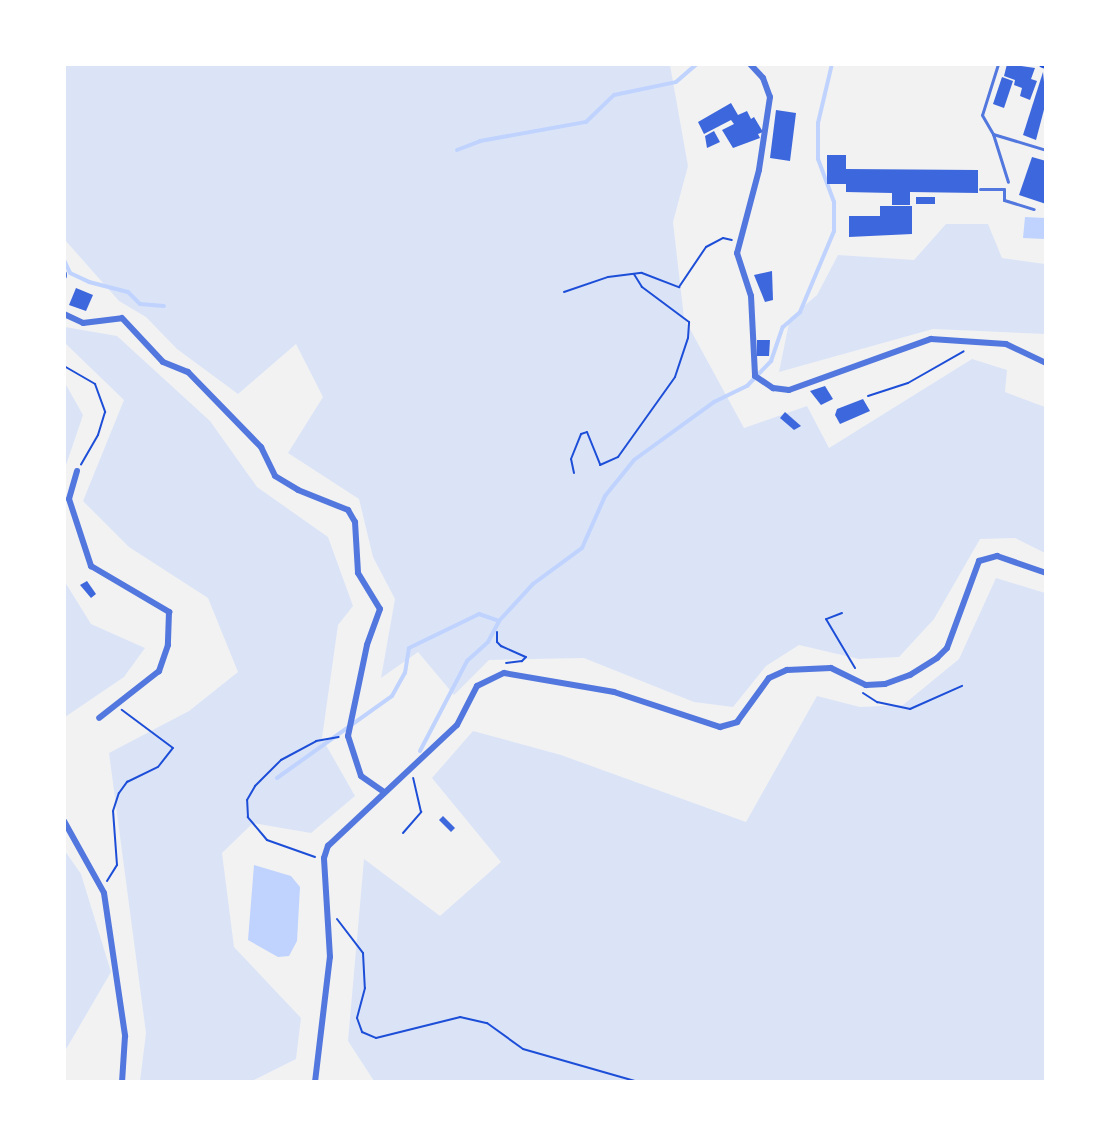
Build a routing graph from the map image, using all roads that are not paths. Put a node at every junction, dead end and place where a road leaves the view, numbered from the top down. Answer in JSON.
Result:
{"nodes":[{"id":1,"x":750,"y":64,"type":"edge"},
{"id":2,"x":998,"y":64,"type":"edge"},
{"id":3,"x":993,"y":134,"type":"junction"},
{"id":4,"x":1046,"y":150,"type":"edge"},
{"id":5,"x":1008,"y":182,"type":"dead end"},
{"id":6,"x":981,"y":189,"type":"dead end"},
{"id":7,"x":1034,"y":209,"type":"dead end"},
{"id":8,"x":64,"y":315,"type":"edge"},
{"id":9,"x":1046,"y":363,"type":"edge"},
{"id":10,"x":77,"y":471,"type":"road end"},
{"id":11,"x":1046,"y":573,"type":"edge"},
{"id":12,"x":99,"y":718,"type":"dead end"},
{"id":13,"x":384,"y":792,"type":"junction"},
{"id":14,"x":64,"y":821,"type":"edge"},
{"id":15,"x":122,"y":1082,"type":"edge"},
{"id":16,"x":315,"y":1082,"type":"edge"}],
"edges":[{"from":1,"to":9,"type":"street"},
{"from":2,"to":3,"type":"lane"},
{"from":3,"to":4,"type":"lane"},
{"from":3,"to":5,"type":"lane"},
{"from":6,"to":7,"type":"lane"},
{"from":8,"to":13,"type":"street"},
{"from":10,"to":12,"type":"street"},
{"from":11,"to":13,"type":"street"},
{"from":13,"to":16,"type":"street"},
{"from":14,"to":15,"type":"street"}]}
